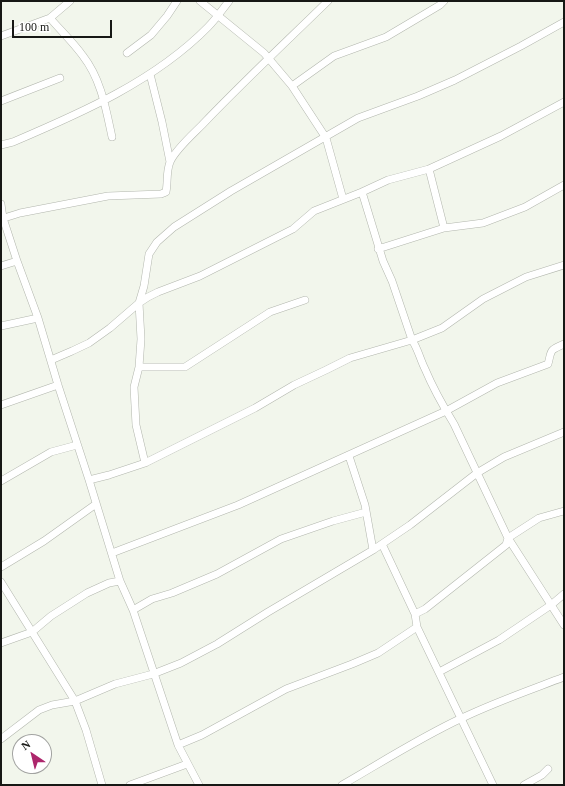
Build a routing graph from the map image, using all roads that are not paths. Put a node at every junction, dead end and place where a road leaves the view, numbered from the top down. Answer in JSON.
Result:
{"nodes":[{"id":1,"x":70,"y":1,"type":"edge"},
{"id":2,"x":177,"y":1,"type":"edge"},
{"id":3,"x":200,"y":1,"type":"edge"},
{"id":4,"x":229,"y":1,"type":"edge"},
{"id":5,"x":328,"y":1,"type":"edge"},
{"id":6,"x":444,"y":1,"type":"edge"},
{"id":7,"x":218,"y":15,"type":"junction"},
{"id":8,"x":50,"y":18,"type":"junction"},
{"id":9,"x":564,"y":22,"type":"edge"},
{"id":10,"x":1,"y":36,"type":"edge"},
{"id":11,"x":127,"y":52,"type":"dead end"},
{"id":12,"x":270,"y":58,"type":"junction"},
{"id":13,"x":150,"y":74,"type":"junction"},
{"id":14,"x":60,"y":78,"type":"dead end"},
{"id":15,"x":292,"y":86,"type":"junction"},
{"id":16,"x":104,"y":100,"type":"junction"},
{"id":17,"x":1,"y":101,"type":"edge"},
{"id":18,"x":564,"y":102,"type":"edge"},
{"id":19,"x":112,"y":137,"type":"dead end"},
{"id":20,"x":326,"y":138,"type":"junction"},
{"id":21,"x":1,"y":145,"type":"edge"},
{"id":22,"x":170,"y":162,"type":"junction"},
{"id":23,"x":429,"y":169,"type":"junction"},
{"id":24,"x":564,"y":185,"type":"edge"},
{"id":25,"x":362,"y":192,"type":"junction"},
{"id":26,"x":343,"y":199,"type":"junction"},
{"id":27,"x":1,"y":204,"type":"edge"},
{"id":28,"x":2,"y":218,"type":"edge"},
{"id":29,"x":444,"y":228,"type":"junction"},
{"id":30,"x":378,"y":249,"type":"junction"},
{"id":31,"x":17,"y":261,"type":"junction"},
{"id":32,"x":564,"y":265,"type":"edge"},
{"id":33,"x":1,"y":266,"type":"edge"},
{"id":34,"x":305,"y":300,"type":"dead end"},
{"id":35,"x":139,"y":303,"type":"junction"},
{"id":36,"x":38,"y":318,"type":"junction"},
{"id":37,"x":1,"y":326,"type":"edge"},
{"id":38,"x":412,"y":340,"type":"junction"},
{"id":39,"x":564,"y":344,"type":"edge"},
{"id":40,"x":51,"y":360,"type":"junction"},
{"id":41,"x":139,"y":367,"type":"junction"},
{"id":42,"x":58,"y":385,"type":"junction"},
{"id":43,"x":1,"y":405,"type":"edge"},
{"id":44,"x":446,"y":411,"type":"junction"},
{"id":45,"x":564,"y":432,"type":"edge"},
{"id":46,"x":77,"y":445,"type":"junction"},
{"id":47,"x":349,"y":456,"type":"junction"},
{"id":48,"x":145,"y":463,"type":"junction"},
{"id":49,"x":477,"y":473,"type":"junction"},
{"id":50,"x":1,"y":480,"type":"edge"},
{"id":51,"x":89,"y":480,"type":"junction"},
{"id":52,"x":96,"y":504,"type":"junction"},
{"id":53,"x":564,"y":510,"type":"edge"},
{"id":54,"x":366,"y":512,"type":"junction"},
{"id":55,"x":508,"y":538,"type":"junction"},
{"id":56,"x":382,"y":544,"type":"junction"},
{"id":57,"x":373,"y":550,"type":"junction"},
{"id":58,"x":112,"y":553,"type":"junction"},
{"id":59,"x":1,"y":567,"type":"edge"},
{"id":60,"x":120,"y":581,"type":"junction"},
{"id":61,"x":1,"y":582,"type":"edge"},
{"id":62,"x":564,"y":594,"type":"edge"},
{"id":63,"x":551,"y":605,"type":"junction"},
{"id":64,"x":133,"y":610,"type":"junction"},
{"id":65,"x":415,"y":614,"type":"junction"},
{"id":66,"x":564,"y":625,"type":"edge"},
{"id":67,"x":417,"y":627,"type":"junction"},
{"id":68,"x":32,"y":632,"type":"junction"},
{"id":69,"x":1,"y":644,"type":"edge"},
{"id":70,"x":439,"y":672,"type":"junction"},
{"id":71,"x":153,"y":674,"type":"junction"},
{"id":72,"x":564,"y":677,"type":"edge"},
{"id":73,"x":75,"y":701,"type":"junction"},
{"id":74,"x":461,"y":718,"type":"junction"},
{"id":75,"x":1,"y":739,"type":"edge"},
{"id":76,"x":178,"y":745,"type":"junction"},
{"id":77,"x":187,"y":764,"type":"junction"},
{"id":78,"x":548,"y":769,"type":"dead end"},
{"id":79,"x":102,"y":785,"type":"edge"},
{"id":80,"x":130,"y":785,"type":"edge"},
{"id":81,"x":199,"y":785,"type":"edge"},
{"id":82,"x":342,"y":785,"type":"edge"},
{"id":83,"x":493,"y":785,"type":"edge"},
{"id":84,"x":524,"y":785,"type":"edge"}],
"edges":[{"from":1,"to":8,"type":"street"},
{"from":2,"to":11,"type":"street"},
{"from":3,"to":7,"type":"street"},
{"from":4,"to":7,"type":"street"},
{"from":5,"to":12,"type":"street"},
{"from":6,"to":15,"type":"street"},
{"from":7,"to":12,"type":"street"},
{"from":7,"to":13,"type":"street"},
{"from":8,"to":10,"type":"street"},
{"from":8,"to":16,"type":"street"},
{"from":9,"to":20,"type":"street"},
{"from":12,"to":15,"type":"street"},
{"from":12,"to":22,"type":"street"},
{"from":13,"to":16,"type":"street"},
{"from":13,"to":22,"type":"street"},
{"from":14,"to":17,"type":"street"},
{"from":15,"to":20,"type":"street"},
{"from":16,"to":19,"type":"street"},
{"from":16,"to":21,"type":"street"},
{"from":18,"to":23,"type":"street"},
{"from":20,"to":26,"type":"street"},
{"from":20,"to":35,"type":"street"},
{"from":22,"to":28,"type":"street"},
{"from":23,"to":25,"type":"street"},
{"from":23,"to":29,"type":"street"},
{"from":24,"to":29,"type":"street"},
{"from":25,"to":26,"type":"street"},
{"from":25,"to":30,"type":"street"},
{"from":26,"to":35,"type":"street"},
{"from":27,"to":28,"type":"street"},
{"from":28,"to":31,"type":"street"},
{"from":29,"to":30,"type":"street"},
{"from":30,"to":38,"type":"street"},
{"from":31,"to":33,"type":"street"},
{"from":31,"to":36,"type":"street"},
{"from":32,"to":38,"type":"street"},
{"from":34,"to":41,"type":"street"},
{"from":35,"to":40,"type":"street"},
{"from":35,"to":41,"type":"street"},
{"from":36,"to":37,"type":"street"},
{"from":36,"to":40,"type":"street"},
{"from":38,"to":44,"type":"street"},
{"from":38,"to":48,"type":"street"},
{"from":39,"to":44,"type":"street"},
{"from":40,"to":42,"type":"street"},
{"from":41,"to":48,"type":"street"},
{"from":42,"to":43,"type":"street"},
{"from":42,"to":46,"type":"street"},
{"from":44,"to":47,"type":"street"},
{"from":44,"to":49,"type":"street"},
{"from":45,"to":49,"type":"street"},
{"from":46,"to":50,"type":"street"},
{"from":46,"to":51,"type":"street"},
{"from":47,"to":54,"type":"street"},
{"from":47,"to":58,"type":"street"},
{"from":48,"to":51,"type":"street"},
{"from":49,"to":55,"type":"street"},
{"from":49,"to":56,"type":"street"},
{"from":51,"to":52,"type":"street"},
{"from":52,"to":58,"type":"street"},
{"from":52,"to":59,"type":"street"},
{"from":53,"to":55,"type":"street"},
{"from":54,"to":57,"type":"street"},
{"from":54,"to":64,"type":"street"},
{"from":55,"to":63,"type":"street"},
{"from":55,"to":65,"type":"street"},
{"from":56,"to":57,"type":"street"},
{"from":56,"to":65,"type":"street"},
{"from":57,"to":71,"type":"street"},
{"from":58,"to":60,"type":"street"},
{"from":60,"to":64,"type":"street"},
{"from":60,"to":68,"type":"street"},
{"from":61,"to":68,"type":"street"},
{"from":62,"to":63,"type":"street"},
{"from":63,"to":66,"type":"street"},
{"from":63,"to":70,"type":"street"},
{"from":64,"to":71,"type":"street"},
{"from":65,"to":67,"type":"street"},
{"from":67,"to":70,"type":"street"},
{"from":67,"to":76,"type":"street"},
{"from":68,"to":69,"type":"street"},
{"from":68,"to":73,"type":"street"},
{"from":70,"to":74,"type":"street"},
{"from":71,"to":73,"type":"street"},
{"from":71,"to":76,"type":"street"},
{"from":72,"to":74,"type":"street"},
{"from":73,"to":75,"type":"street"},
{"from":73,"to":79,"type":"street"},
{"from":74,"to":82,"type":"street"},
{"from":74,"to":83,"type":"street"},
{"from":76,"to":77,"type":"street"},
{"from":77,"to":80,"type":"street"},
{"from":77,"to":81,"type":"street"},
{"from":78,"to":84,"type":"street"}]}
